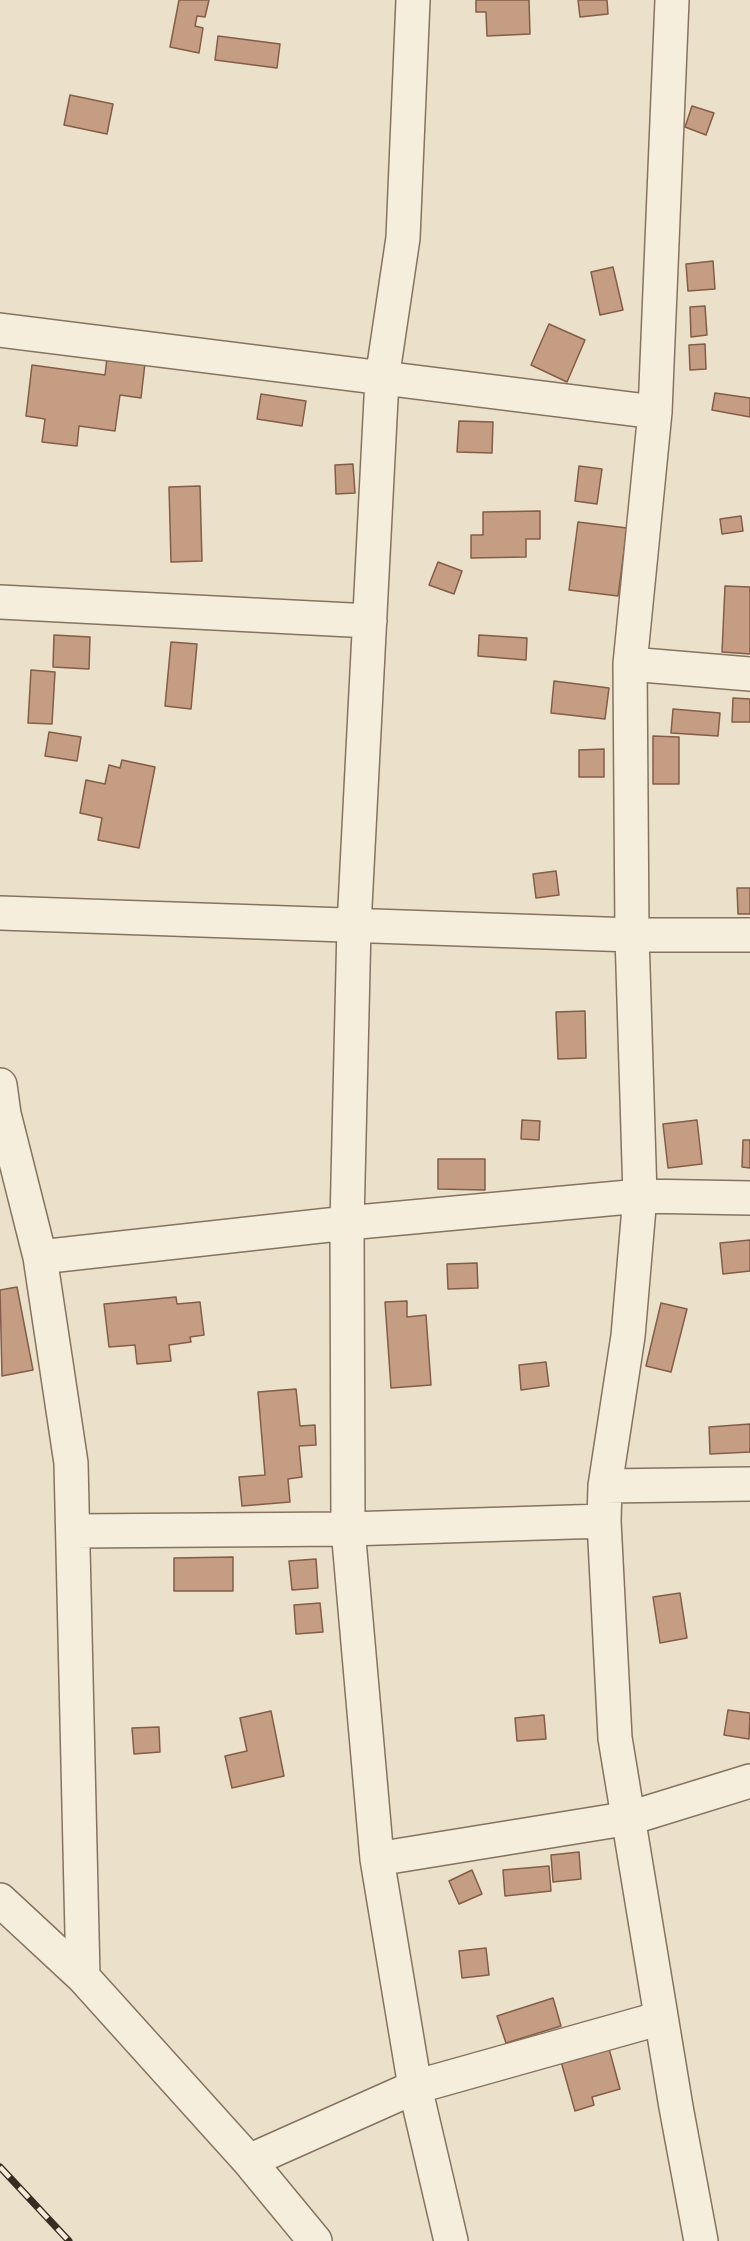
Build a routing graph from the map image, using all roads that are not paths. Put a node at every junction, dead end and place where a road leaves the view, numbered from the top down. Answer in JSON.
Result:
{"nodes":[{"id":1,"x":413,"y":0,"type":"edge"},
{"id":2,"x":672,"y":0,"type":"edge"},
{"id":3,"x":0,"y":330,"type":"edge"},
{"id":4,"x":382,"y":379,"type":"junction"},
{"id":5,"x":655,"y":412,"type":"junction"},
{"id":6,"x":0,"y":602,"type":"edge"},
{"id":7,"x":370,"y":621,"type":"junction"},
{"id":8,"x":630,"y":664,"type":"junction"},
{"id":9,"x":750,"y":674,"type":"edge"},
{"id":10,"x":0,"y":913,"type":"edge"},
{"id":11,"x":354,"y":926,"type":"junction"},
{"id":12,"x":632,"y":935,"type":"junction"},
{"id":13,"x":750,"y":935,"type":"edge"},
{"id":14,"x":0,"y":1085,"type":"edge"},
{"id":15,"x":640,"y":1196,"type":"junction"},
{"id":16,"x":750,"y":1198,"type":"edge"},
{"id":17,"x":347,"y":1223,"type":"junction"},
{"id":18,"x":40,"y":1257,"type":"junction"},
{"id":19,"x":750,"y":1484,"type":"edge"},
{"id":20,"x":605,"y":1486,"type":"junction"},
{"id":21,"x":604,"y":1521,"type":"junction"},
{"id":22,"x":348,"y":1529,"type":"junction"},
{"id":23,"x":73,"y":1532,"type":"junction"},
{"id":24,"x":750,"y":1781,"type":"edge"},
{"id":25,"x":630,"y":1818,"type":"junction"},
{"id":26,"x":377,"y":1858,"type":"junction"},
{"id":27,"x":0,"y":1900,"type":"edge"},
{"id":28,"x":82,"y":1977,"type":"junction"},
{"id":29,"x":661,"y":2018,"type":"junction"},
{"id":30,"x":416,"y":2087,"type":"junction"},
{"id":31,"x":249,"y":2161,"type":"junction"},
{"id":32,"x":315,"y":2241,"type":"edge"},
{"id":33,"x":451,"y":2241,"type":"edge"},
{"id":34,"x":701,"y":2241,"type":"edge"}],
"edges":[{"from":1,"to":4,"type":"street"},
{"from":2,"to":5,"type":"street"},
{"from":3,"to":4,"type":"street"},
{"from":4,"to":5,"type":"street"},
{"from":4,"to":7,"type":"street"},
{"from":5,"to":8,"type":"street"},
{"from":6,"to":7,"type":"street"},
{"from":7,"to":11,"type":"street"},
{"from":8,"to":9,"type":"street"},
{"from":8,"to":12,"type":"street"},
{"from":10,"to":11,"type":"street"},
{"from":11,"to":12,"type":"street"},
{"from":11,"to":17,"type":"street"},
{"from":12,"to":13,"type":"street"},
{"from":12,"to":15,"type":"street"},
{"from":14,"to":18,"type":"street"},
{"from":15,"to":16,"type":"street"},
{"from":15,"to":17,"type":"street"},
{"from":15,"to":20,"type":"street"},
{"from":17,"to":18,"type":"street"},
{"from":17,"to":22,"type":"street"},
{"from":18,"to":23,"type":"street"},
{"from":19,"to":20,"type":"street"},
{"from":20,"to":21,"type":"street"},
{"from":21,"to":22,"type":"street"},
{"from":21,"to":25,"type":"street"},
{"from":22,"to":23,"type":"street"},
{"from":22,"to":26,"type":"street"},
{"from":23,"to":28,"type":"street"},
{"from":24,"to":25,"type":"street"},
{"from":25,"to":26,"type":"street"},
{"from":25,"to":29,"type":"street"},
{"from":26,"to":30,"type":"street"},
{"from":27,"to":28,"type":"street"},
{"from":28,"to":31,"type":"street"},
{"from":29,"to":30,"type":"street"},
{"from":29,"to":34,"type":"street"},
{"from":30,"to":31,"type":"street"},
{"from":30,"to":33,"type":"street"},
{"from":31,"to":32,"type":"street"}]}
